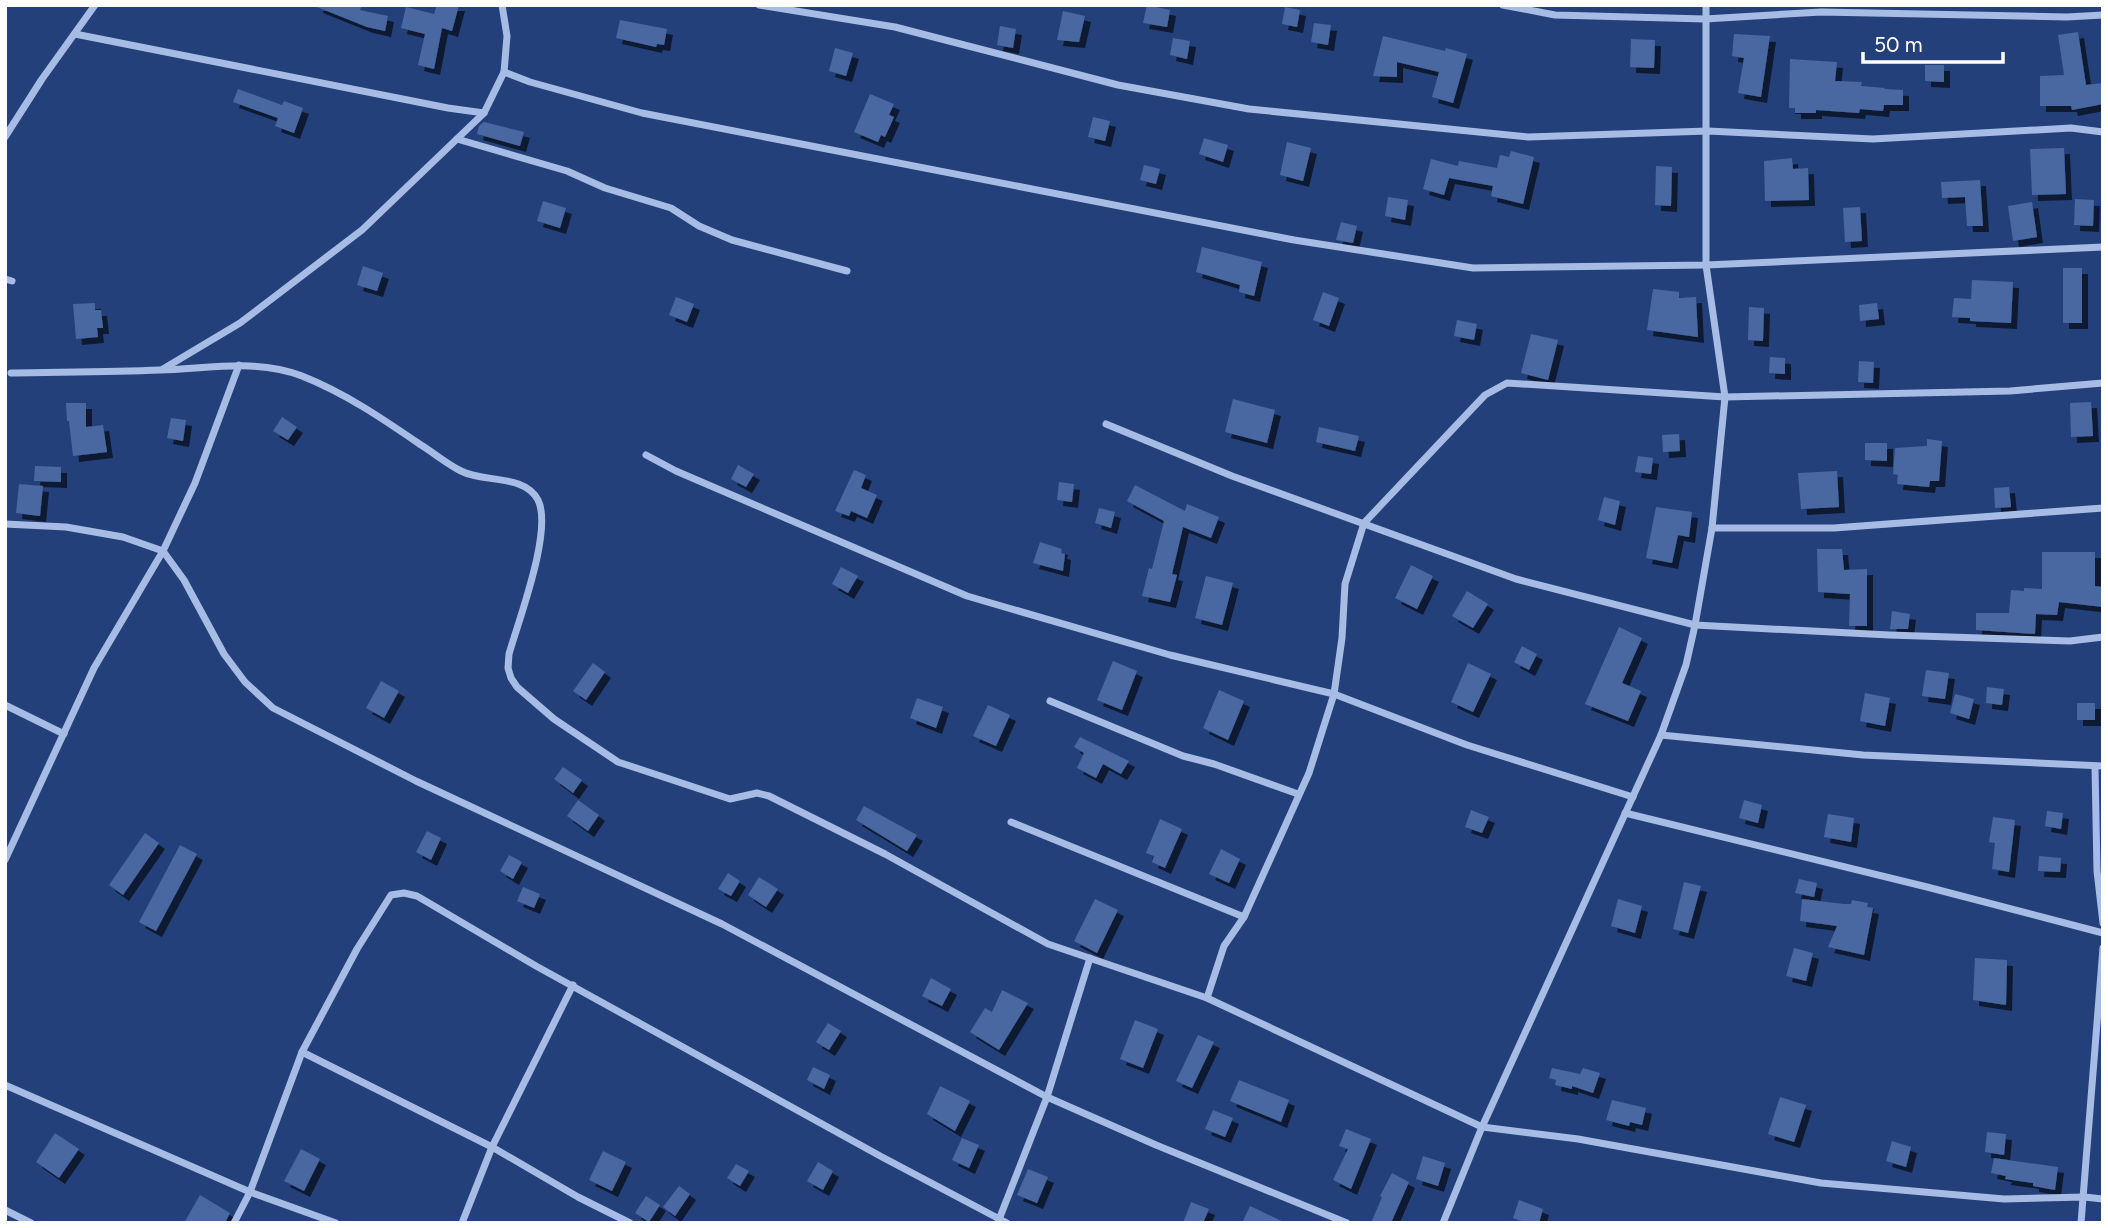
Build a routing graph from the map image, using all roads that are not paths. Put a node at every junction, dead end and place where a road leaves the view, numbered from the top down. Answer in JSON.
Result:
{"nodes":[{"id":1,"x":95,"y":5,"type":"edge"},
{"id":2,"x":502,"y":5,"type":"edge"},
{"id":3,"x":759,"y":5,"type":"edge"},
{"id":4,"x":1503,"y":5,"type":"edge"},
{"id":5,"x":1706,"y":5,"type":"edge"},
{"id":6,"x":2103,"y":15,"type":"edge"},
{"id":7,"x":1705,"y":19,"type":"junction"},
{"id":8,"x":75,"y":34,"type":"junction"},
{"id":9,"x":504,"y":72,"type":"junction"},
{"id":10,"x":484,"y":113,"type":"junction"},
{"id":11,"x":1708,"y":131,"type":"junction"},
{"id":12,"x":2103,"y":132,"type":"edge"},
{"id":13,"x":5,"y":137,"type":"edge"},
{"id":14,"x":457,"y":139,"type":"junction"},
{"id":15,"x":2103,"y":247,"type":"edge"},
{"id":16,"x":1706,"y":265,"type":"junction"},
{"id":17,"x":847,"y":271,"type":"dead end"},
{"id":18,"x":239,"y":365,"type":"junction"},
{"id":19,"x":161,"y":370,"type":"junction"},
{"id":20,"x":11,"y":373,"type":"dead end"},
{"id":21,"x":2103,"y":383,"type":"edge"},
{"id":22,"x":1725,"y":397,"type":"junction"},
{"id":23,"x":1107,"y":424,"type":"dead end"},
{"id":24,"x":646,"y":455,"type":"dead end"},
{"id":25,"x":2103,"y":508,"type":"edge"},
{"id":26,"x":1364,"y":523,"type":"junction"},
{"id":27,"x":5,"y":524,"type":"edge"},
{"id":28,"x":1712,"y":528,"type":"junction"},
{"id":29,"x":163,"y":551,"type":"junction"},
{"id":30,"x":1695,"y":625,"type":"junction"},
{"id":31,"x":2103,"y":637,"type":"edge"},
{"id":32,"x":1334,"y":694,"type":"junction"},
{"id":33,"x":1050,"y":701,"type":"dead end"},
{"id":34,"x":5,"y":705,"type":"edge"},
{"id":35,"x":64,"y":734,"type":"junction"},
{"id":36,"x":1661,"y":735,"type":"junction"},
{"id":37,"x":2099,"y":766,"type":"edge"},
{"id":38,"x":1298,"y":794,"type":"junction"},
{"id":39,"x":1633,"y":797,"type":"junction"},
{"id":40,"x":1625,"y":813,"type":"junction"},
{"id":41,"x":1011,"y":822,"type":"dead end"},
{"id":42,"x":5,"y":860,"type":"edge"},
{"id":43,"x":2100,"y":871,"type":"edge"},
{"id":44,"x":1244,"y":917,"type":"junction"},
{"id":45,"x":2103,"y":923,"type":"edge"},
{"id":46,"x":2103,"y":933,"type":"edge"},
{"id":47,"x":2103,"y":948,"type":"edge"},
{"id":48,"x":1090,"y":958,"type":"junction"},
{"id":49,"x":573,"y":985,"type":"junction"},
{"id":50,"x":1207,"y":998,"type":"junction"},
{"id":51,"x":302,"y":1052,"type":"junction"},
{"id":52,"x":2092,"y":1082,"type":"junction"},
{"id":53,"x":2103,"y":1082,"type":"edge"},
{"id":54,"x":5,"y":1085,"type":"edge"},
{"id":55,"x":1047,"y":1097,"type":"junction"},
{"id":56,"x":1482,"y":1127,"type":"junction"},
{"id":57,"x":492,"y":1147,"type":"junction"},
{"id":58,"x":250,"y":1192,"type":"junction"},
{"id":59,"x":2084,"y":1197,"type":"junction"},
{"id":60,"x":2103,"y":1199,"type":"edge"},
{"id":61,"x":5,"y":1210,"type":"edge"},
{"id":62,"x":998,"y":1221,"type":"edge"},
{"id":63,"x":31,"y":1223,"type":"edge"},
{"id":64,"x":234,"y":1223,"type":"edge"},
{"id":65,"x":336,"y":1223,"type":"edge"},
{"id":66,"x":462,"y":1223,"type":"edge"},
{"id":67,"x":630,"y":1223,"type":"edge"},
{"id":68,"x":1007,"y":1223,"type":"edge"},
{"id":69,"x":1347,"y":1223,"type":"edge"},
{"id":70,"x":1443,"y":1223,"type":"edge"},
{"id":71,"x":2081,"y":1223,"type":"edge"}],
"edges":[{"from":1,"to":8,"type":"street"},
{"from":2,"to":9,"type":"street"},
{"from":3,"to":11,"type":"street"},
{"from":4,"to":7,"type":"street"},
{"from":5,"to":7,"type":"street"},
{"from":6,"to":7,"type":"street"},
{"from":7,"to":11,"type":"street"},
{"from":8,"to":10,"type":"street"},
{"from":8,"to":13,"type":"street"},
{"from":9,"to":10,"type":"street"},
{"from":9,"to":16,"type":"street"},
{"from":10,"to":14,"type":"street"},
{"from":11,"to":12,"type":"street"},
{"from":11,"to":16,"type":"street"},
{"from":14,"to":17,"type":"street"},
{"from":14,"to":19,"type":"street"},
{"from":15,"to":16,"type":"street"},
{"from":16,"to":22,"type":"street"},
{"from":18,"to":19,"type":"street"},
{"from":18,"to":29,"type":"street"},
{"from":18,"to":48,"type":"street"},
{"from":19,"to":20,"type":"street"},
{"from":21,"to":22,"type":"street"},
{"from":22,"to":26,"type":"street"},
{"from":22,"to":28,"type":"street"},
{"from":23,"to":26,"type":"street"},
{"from":24,"to":32,"type":"street"},
{"from":25,"to":28,"type":"street"},
{"from":26,"to":30,"type":"street"},
{"from":26,"to":32,"type":"street"},
{"from":27,"to":29,"type":"street"},
{"from":28,"to":30,"type":"street"},
{"from":29,"to":35,"type":"street"},
{"from":29,"to":55,"type":"street"},
{"from":30,"to":31,"type":"street"},
{"from":30,"to":36,"type":"street"},
{"from":32,"to":38,"type":"street"},
{"from":32,"to":39,"type":"street"},
{"from":33,"to":38,"type":"street"},
{"from":34,"to":35,"type":"street"},
{"from":35,"to":42,"type":"street"},
{"from":36,"to":37,"type":"street"},
{"from":36,"to":39,"type":"street"},
{"from":37,"to":43,"type":"street"},
{"from":38,"to":44,"type":"street"},
{"from":39,"to":40,"type":"street"},
{"from":40,"to":46,"type":"street"},
{"from":40,"to":56,"type":"street"},
{"from":41,"to":44,"type":"street"},
{"from":43,"to":45,"type":"street"},
{"from":44,"to":50,"type":"street"},
{"from":47,"to":52,"type":"street"},
{"from":48,"to":50,"type":"street"},
{"from":48,"to":55,"type":"street"},
{"from":49,"to":51,"type":"street"},
{"from":49,"to":57,"type":"street"},
{"from":49,"to":62,"type":"street"},
{"from":50,"to":56,"type":"street"},
{"from":51,"to":57,"type":"street"},
{"from":51,"to":58,"type":"street"},
{"from":52,"to":53,"type":"street"},
{"from":52,"to":59,"type":"street"},
{"from":54,"to":58,"type":"street"},
{"from":55,"to":62,"type":"street"},
{"from":55,"to":69,"type":"street"},
{"from":56,"to":59,"type":"street"},
{"from":56,"to":70,"type":"street"},
{"from":57,"to":66,"type":"street"},
{"from":57,"to":67,"type":"street"},
{"from":58,"to":64,"type":"street"},
{"from":58,"to":65,"type":"street"},
{"from":59,"to":60,"type":"street"},
{"from":59,"to":71,"type":"street"},
{"from":61,"to":63,"type":"street"},
{"from":62,"to":68,"type":"street"}]}
